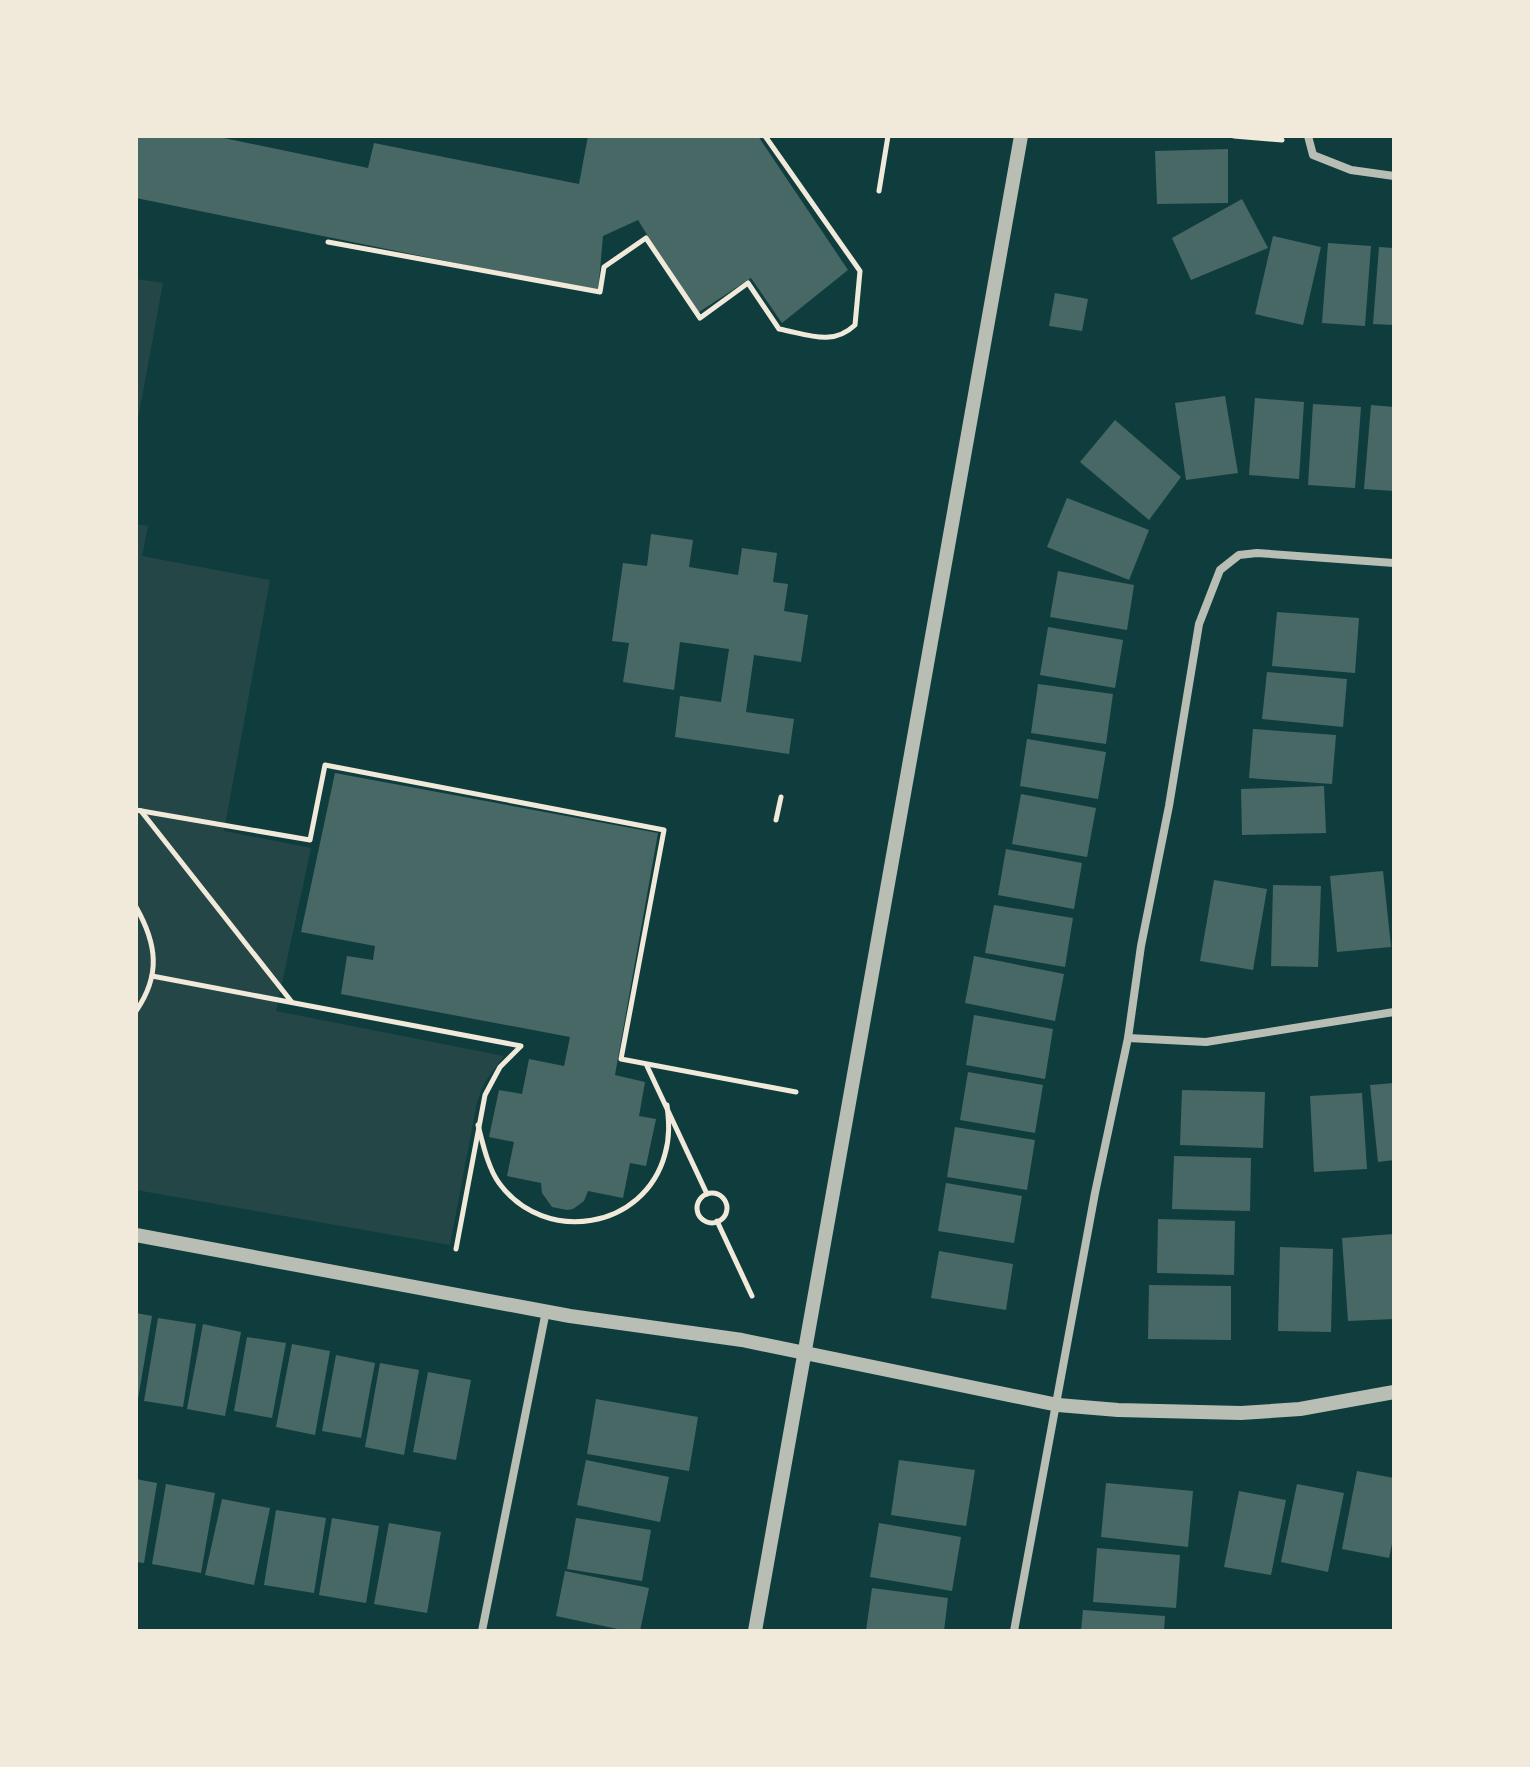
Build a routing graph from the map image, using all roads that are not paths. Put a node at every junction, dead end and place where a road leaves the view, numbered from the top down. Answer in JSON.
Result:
{"nodes":[{"id":1,"x":1021,"y":136,"type":"edge"},
{"id":2,"x":1308,"y":136,"type":"edge"},
{"id":3,"x":1394,"y":176,"type":"edge"},
{"id":4,"x":1394,"y":563,"type":"edge"},
{"id":5,"x":1394,"y":1012,"type":"edge"},
{"id":6,"x":1128,"y":1038,"type":"junction"},
{"id":7,"x":136,"y":1235,"type":"edge"},
{"id":8,"x":546,"y":1311,"type":"junction"},
{"id":9,"x":806,"y":1354,"type":"junction"},
{"id":10,"x":1394,"y":1392,"type":"edge"},
{"id":11,"x":1058,"y":1405,"type":"junction"},
{"id":12,"x":482,"y":1631,"type":"edge"},
{"id":13,"x":755,"y":1631,"type":"edge"},
{"id":14,"x":1014,"y":1631,"type":"edge"}],
"edges":[{"from":1,"to":9,"type":"street"},
{"from":2,"to":3,"type":"street"},
{"from":4,"to":6,"type":"street"},
{"from":5,"to":6,"type":"street"},
{"from":6,"to":11,"type":"street"},
{"from":7,"to":8,"type":"street"},
{"from":8,"to":9,"type":"street"},
{"from":8,"to":12,"type":"street"},
{"from":9,"to":11,"type":"street"},
{"from":9,"to":13,"type":"street"},
{"from":10,"to":11,"type":"street"},
{"from":11,"to":14,"type":"street"}]}
